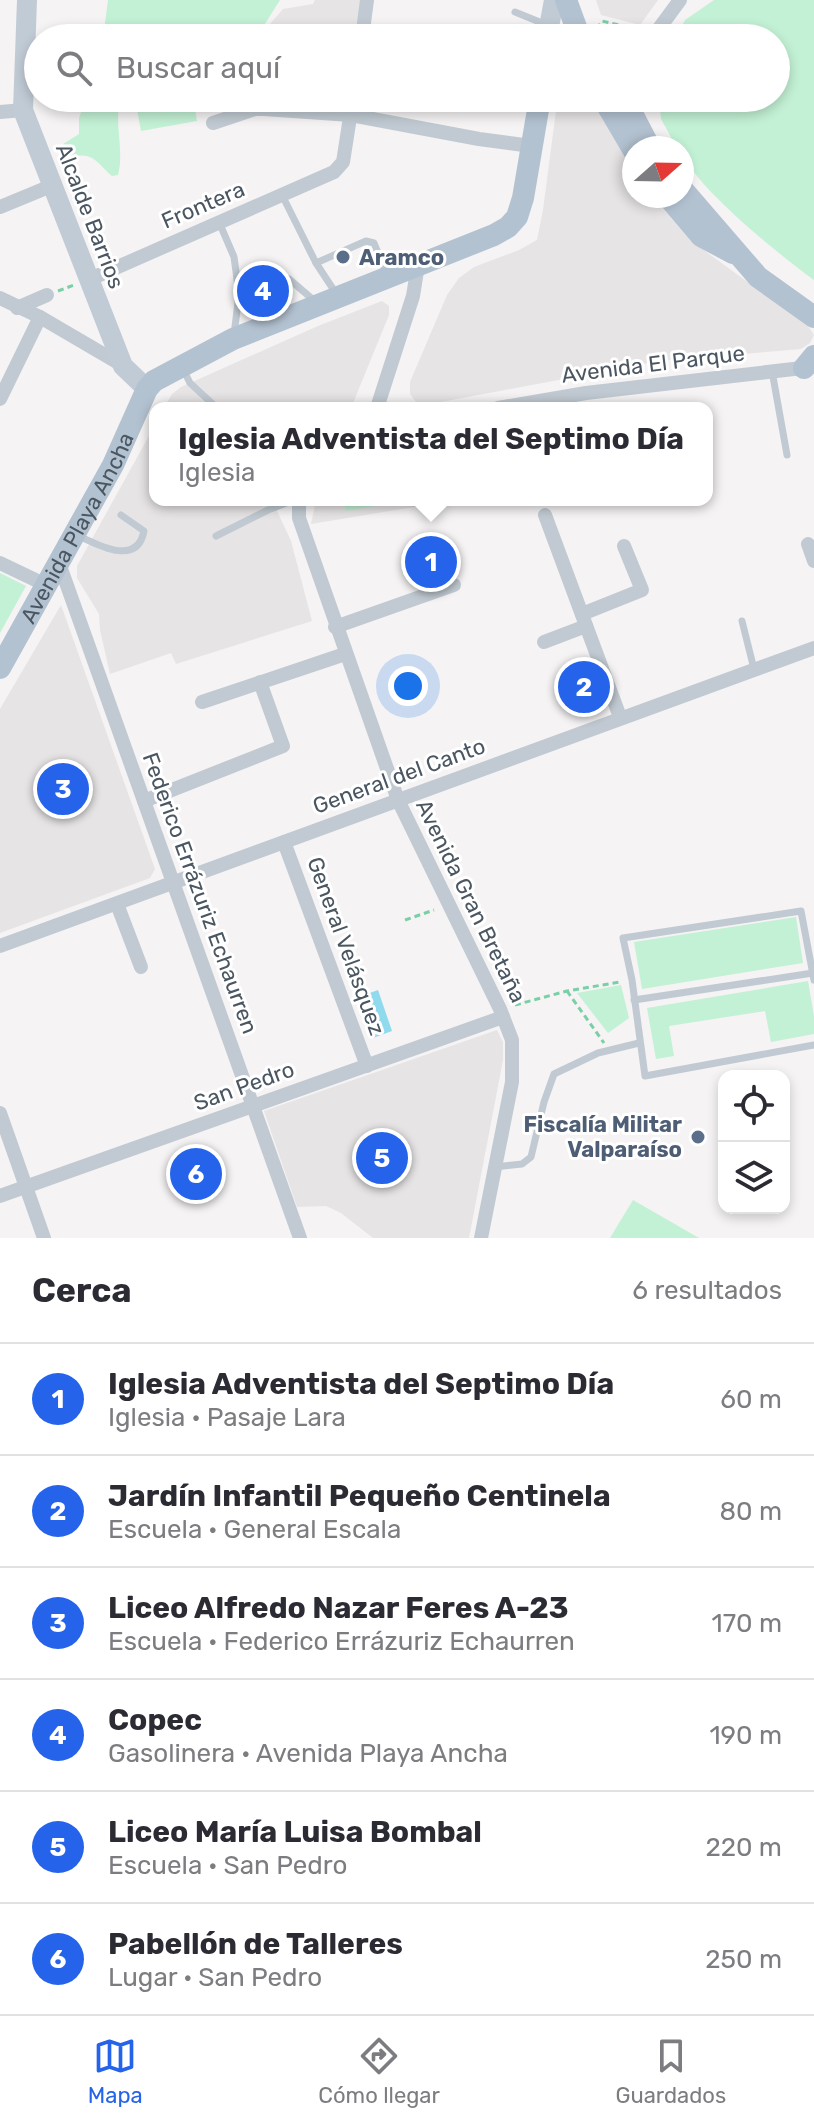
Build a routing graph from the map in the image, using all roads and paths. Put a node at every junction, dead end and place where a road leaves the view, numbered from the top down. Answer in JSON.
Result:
{"nodes":[{"id":1,"x":27,"y":0,"type":"edge"},
{"id":2,"x":367,"y":0,"type":"edge"},
{"id":3,"x":554,"y":0,"type":"edge"},
{"id":4,"x":566,"y":0,"type":"edge"},
{"id":5,"x":680,"y":0,"type":"edge"},
{"id":6,"x":515,"y":12,"type":"dead end"},
{"id":7,"x":26,"y":24,"type":"edge"},
{"id":8,"x":364,"y":24,"type":"edge"},
{"id":9,"x":535,"y":24,"type":"edge"},
{"id":10,"x":550,"y":24,"type":"edge"},
{"id":11,"x":582,"y":24,"type":"edge"},
{"id":12,"x":663,"y":24,"type":"edge"},
{"id":13,"x":24,"y":82,"type":"edge"},
{"id":14,"x":23,"y":110,"type":"junction"},
{"id":15,"x":0,"y":112,"type":"edge"},
{"id":16,"x":246,"y":112,"type":"edge"},
{"id":17,"x":303,"y":112,"type":"edge"},
{"id":18,"x":351,"y":112,"type":"edge"},
{"id":19,"x":537,"y":112,"type":"edge"},
{"id":20,"x":611,"y":112,"type":"edge"},
{"id":21,"x":631,"y":112,"type":"edge"},
{"id":22,"x":351,"y":115,"type":"junction"},
{"id":23,"x":213,"y":123,"type":"dead end"},
{"id":24,"x":625,"y":136,"type":"edge"},
{"id":25,"x":644,"y":136,"type":"edge"},
{"id":26,"x":531,"y":146,"type":"junction"},
{"id":27,"x":51,"y":186,"type":"junction"},
{"id":28,"x":282,"y":195,"type":"junction"},
{"id":29,"x":694,"y":202,"type":"edge"},
{"id":30,"x":0,"y":207,"type":"edge"},
{"id":31,"x":677,"y":208,"type":"edge"},
{"id":32,"x":219,"y":222,"type":"junction"},
{"id":33,"x":737,"y":255,"type":"junction"},
{"id":34,"x":316,"y":263,"type":"junction"},
{"id":35,"x":418,"y":265,"type":"junction"},
{"id":36,"x":388,"y":277,"type":"junction"},
{"id":37,"x":88,"y":280,"type":"junction"},
{"id":38,"x":239,"y":294,"type":"junction"},
{"id":39,"x":47,"y":295,"type":"joint"},
{"id":40,"x":0,"y":298,"type":"edge"},
{"id":41,"x":328,"y":301,"type":"junction"},
{"id":42,"x":17,"y":308,"type":"junction"},
{"id":43,"x":40,"y":317,"type":"junction"},
{"id":44,"x":814,"y":317,"type":"edge"},
{"id":45,"x":233,"y":339,"type":"junction"},
{"id":46,"x":811,"y":364,"type":"edge"},
{"id":47,"x":181,"y":365,"type":"junction"},
{"id":48,"x":123,"y":366,"type":"junction"},
{"id":49,"x":772,"y":371,"type":"junction"},
{"id":50,"x":147,"y":389,"type":"junction"},
{"id":51,"x":0,"y":399,"type":"edge"},
{"id":52,"x":211,"y":402,"type":"edge"},
{"id":53,"x":379,"y":402,"type":"edge"},
{"id":54,"x":533,"y":402,"type":"edge"},
{"id":55,"x":787,"y":455,"type":"dead end"},
{"id":56,"x":279,"y":506,"type":"edge"},
{"id":57,"x":297,"y":506,"type":"edge"},
{"id":58,"x":121,"y":515,"type":"dead end"},
{"id":59,"x":545,"y":515,"type":"dead end"},
{"id":60,"x":75,"y":534,"type":"junction"},
{"id":61,"x":216,"y":536,"type":"dead end"},
{"id":62,"x":808,"y":544,"type":"dead end"},
{"id":63,"x":624,"y":546,"type":"dead end"},
{"id":64,"x":814,"y":561,"type":"edge"},
{"id":65,"x":0,"y":563,"type":"edge"},
{"id":66,"x":59,"y":563,"type":"junction"},
{"id":67,"x":46,"y":585,"type":"junction"},
{"id":68,"x":454,"y":585,"type":"dead end"},
{"id":69,"x":584,"y":620,"type":"junction"},
{"id":70,"x":742,"y":621,"type":"dead end"},
{"id":71,"x":335,"y":627,"type":"junction"},
{"id":72,"x":544,"y":642,"type":"dead end"},
{"id":73,"x":814,"y":648,"type":"edge"},
{"id":74,"x":345,"y":654,"type":"junction"},
{"id":75,"x":0,"y":668,"type":"edge"},
{"id":76,"x":754,"y":669,"type":"junction"},
{"id":77,"x":260,"y":682,"type":"junction"},
{"id":78,"x":202,"y":702,"type":"dead end"},
{"id":79,"x":620,"y":717,"type":"junction"},
{"id":80,"x":398,"y":800,"type":"junction"},
{"id":81,"x":144,"y":801,"type":"junction"},
{"id":82,"x":284,"y":842,"type":"junction"},
{"id":83,"x":174,"y":883,"type":"junction"},
{"id":84,"x":117,"y":904,"type":"junction"},
{"id":85,"x":434,"y":910,"type":"dead end"},
{"id":86,"x":405,"y":920,"type":"dead end"},
{"id":87,"x":0,"y":946,"type":"edge"},
{"id":88,"x":141,"y":967,"type":"dead end"},
{"id":89,"x":813,"y":977,"type":"edge"},
{"id":90,"x":632,"y":980,"type":"junction"},
{"id":91,"x":567,"y":991,"type":"junction"},
{"id":92,"x":634,"y":1000,"type":"junction"},
{"id":93,"x":501,"y":1013,"type":"junction"},
{"id":94,"x":639,"y":1043,"type":"junction"},
{"id":95,"x":814,"y":1045,"type":"edge"},
{"id":96,"x":608,"y":1049,"type":"junction"},
{"id":97,"x":367,"y":1066,"type":"junction"},
{"id":98,"x":253,"y":1106,"type":"junction"},
{"id":99,"x":0,"y":1113,"type":"edge"},
{"id":100,"x":495,"y":1167,"type":"junction"},
{"id":101,"x":26,"y":1187,"type":"junction"},
{"id":102,"x":0,"y":1196,"type":"edge"},
{"id":103,"x":44,"y":1238,"type":"edge"},
{"id":104,"x":300,"y":1238,"type":"edge"},
{"id":105,"x":481,"y":1238,"type":"edge"}],
"edges":[{"from":1,"to":7,"type":"street","name":"Alcalde Barrios"},
{"from":2,"to":8,"type":"street"},
{"from":3,"to":10,"type":"street"},
{"from":4,"to":11,"type":"main road"},
{"from":5,"to":12,"type":"street"},
{"from":6,"to":9,"type":"lane"},
{"from":13,"to":14,"type":"street","name":"Alcalde Barrios"},
{"from":14,"to":15,"type":"street"},
{"from":14,"to":27,"type":"street","name":"Alcalde Barrios"},
{"from":16,"to":23,"type":"street"},
{"from":17,"to":22,"type":"street"},
{"from":18,"to":22,"type":"street","name":"Frontera"},
{"from":19,"to":26,"type":"main road"},
{"from":20,"to":24,"type":"main road"},
{"from":21,"to":25,"type":"main road"},
{"from":22,"to":26,"type":"street"},
{"from":22,"to":28,"type":"street","name":"Frontera"},
{"from":26,"to":35,"type":"main road"},
{"from":27,"to":30,"type":"street"},
{"from":27,"to":37,"type":"street","name":"Alcalde Barrios"},
{"from":28,"to":32,"type":"street","name":"Frontera"},
{"from":28,"to":34,"type":"lane"},
{"from":29,"to":33,"type":"main road"},
{"from":31,"to":33,"type":"main road"},
{"from":32,"to":37,"type":"street","name":"Frontera"},
{"from":32,"to":38,"type":"lane"},
{"from":33,"to":44,"type":"main road"},
{"from":34,"to":36,"type":"lane"},
{"from":34,"to":41,"type":"lane"},
{"from":35,"to":36,"type":"main road"},
{"from":35,"to":53,"type":"street"},
{"from":36,"to":41,"type":"main road"},
{"from":37,"to":39,"type":"path"},
{"from":37,"to":48,"type":"street","name":"Alcalde Barrios"},
{"from":38,"to":41,"type":"lane"},
{"from":38,"to":45,"type":"lane"},
{"from":39,"to":42,"type":"street"},
{"from":40,"to":42,"type":"street"},
{"from":41,"to":45,"type":"main road"},
{"from":42,"to":43,"type":"street"},
{"from":43,"to":48,"type":"street"},
{"from":43,"to":51,"type":"street"},
{"from":45,"to":47,"type":"main road"},
{"from":46,"to":49,"type":"street","name":"Avenida El Parque"},
{"from":47,"to":50,"type":"main road"},
{"from":47,"to":52,"type":"lane"},
{"from":48,"to":50,"type":"street","name":"Alcalde Barrios"},
{"from":49,"to":54,"type":"street","name":"Avenida El Parque"},
{"from":49,"to":55,"type":"lane"},
{"from":50,"to":60,"type":"main road","name":"Avenida Playa Ancha"},
{"from":56,"to":61,"type":"lane"},
{"from":57,"to":71,"type":"street","name":"Avenida Gran Bretaña"},
{"from":58,"to":60,"type":"lane"},
{"from":59,"to":69,"type":"street"},
{"from":60,"to":66,"type":"main road","name":"Avenida Playa Ancha"},
{"from":62,"to":64,"type":"street"},
{"from":63,"to":69,"type":"street"},
{"from":65,"to":67,"type":"street"},
{"from":66,"to":67,"type":"main road","name":"Avenida Playa Ancha"},
{"from":66,"to":81,"type":"street","name":"Federico Errázuriz Echaurren"},
{"from":67,"to":75,"type":"main road","name":"Avenida Playa Ancha"},
{"from":68,"to":71,"type":"street"},
{"from":69,"to":72,"type":"street"},
{"from":69,"to":79,"type":"street"},
{"from":70,"to":76,"type":"lane"},
{"from":71,"to":74,"type":"street","name":"Avenida Gran Bretaña"},
{"from":73,"to":76,"type":"street","name":"General del Canto"},
{"from":74,"to":77,"type":"street"},
{"from":74,"to":80,"type":"street","name":"Avenida Gran Bretaña"},
{"from":76,"to":79,"type":"street","name":"General del Canto"},
{"from":77,"to":78,"type":"street"},
{"from":77,"to":81,"type":"street"},
{"from":79,"to":80,"type":"street","name":"General del Canto"},
{"from":80,"to":82,"type":"street","name":"General del Canto"},
{"from":80,"to":93,"type":"street","name":"Avenida Gran Bretaña"},
{"from":81,"to":83,"type":"street","name":"Federico Errázuriz Echaurren"},
{"from":82,"to":83,"type":"street","name":"General del Canto"},
{"from":82,"to":97,"type":"street","name":"General Velásquez"},
{"from":83,"to":84,"type":"street","name":"General del Canto"},
{"from":83,"to":98,"type":"street","name":"Federico Errázuriz Echaurren"},
{"from":84,"to":87,"type":"street","name":"General del Canto"},
{"from":84,"to":88,"type":"street"},
{"from":85,"to":86,"type":"path"},
{"from":89,"to":90,"type":"lane"},
{"from":89,"to":92,"type":"lane"},
{"from":90,"to":91,"type":"path"},
{"from":90,"to":92,"type":"lane"},
{"from":91,"to":93,"type":"path"},
{"from":91,"to":96,"type":"path"},
{"from":92,"to":94,"type":"lane"},
{"from":93,"to":97,"type":"street","name":"San Pedro"},
{"from":93,"to":100,"type":"street","name":"Avenida Gran Bretaña"},
{"from":94,"to":95,"type":"lane"},
{"from":94,"to":96,"type":"lane"},
{"from":96,"to":100,"type":"lane"},
{"from":97,"to":98,"type":"street","name":"San Pedro"},
{"from":98,"to":101,"type":"street","name":"San Pedro"},
{"from":98,"to":104,"type":"street","name":"Federico Errázuriz Echaurren"},
{"from":99,"to":101,"type":"street"},
{"from":100,"to":105,"type":"street","name":"Avenida Gran Bretaña"},
{"from":101,"to":102,"type":"street","name":"San Pedro"},
{"from":101,"to":103,"type":"street"}]}
